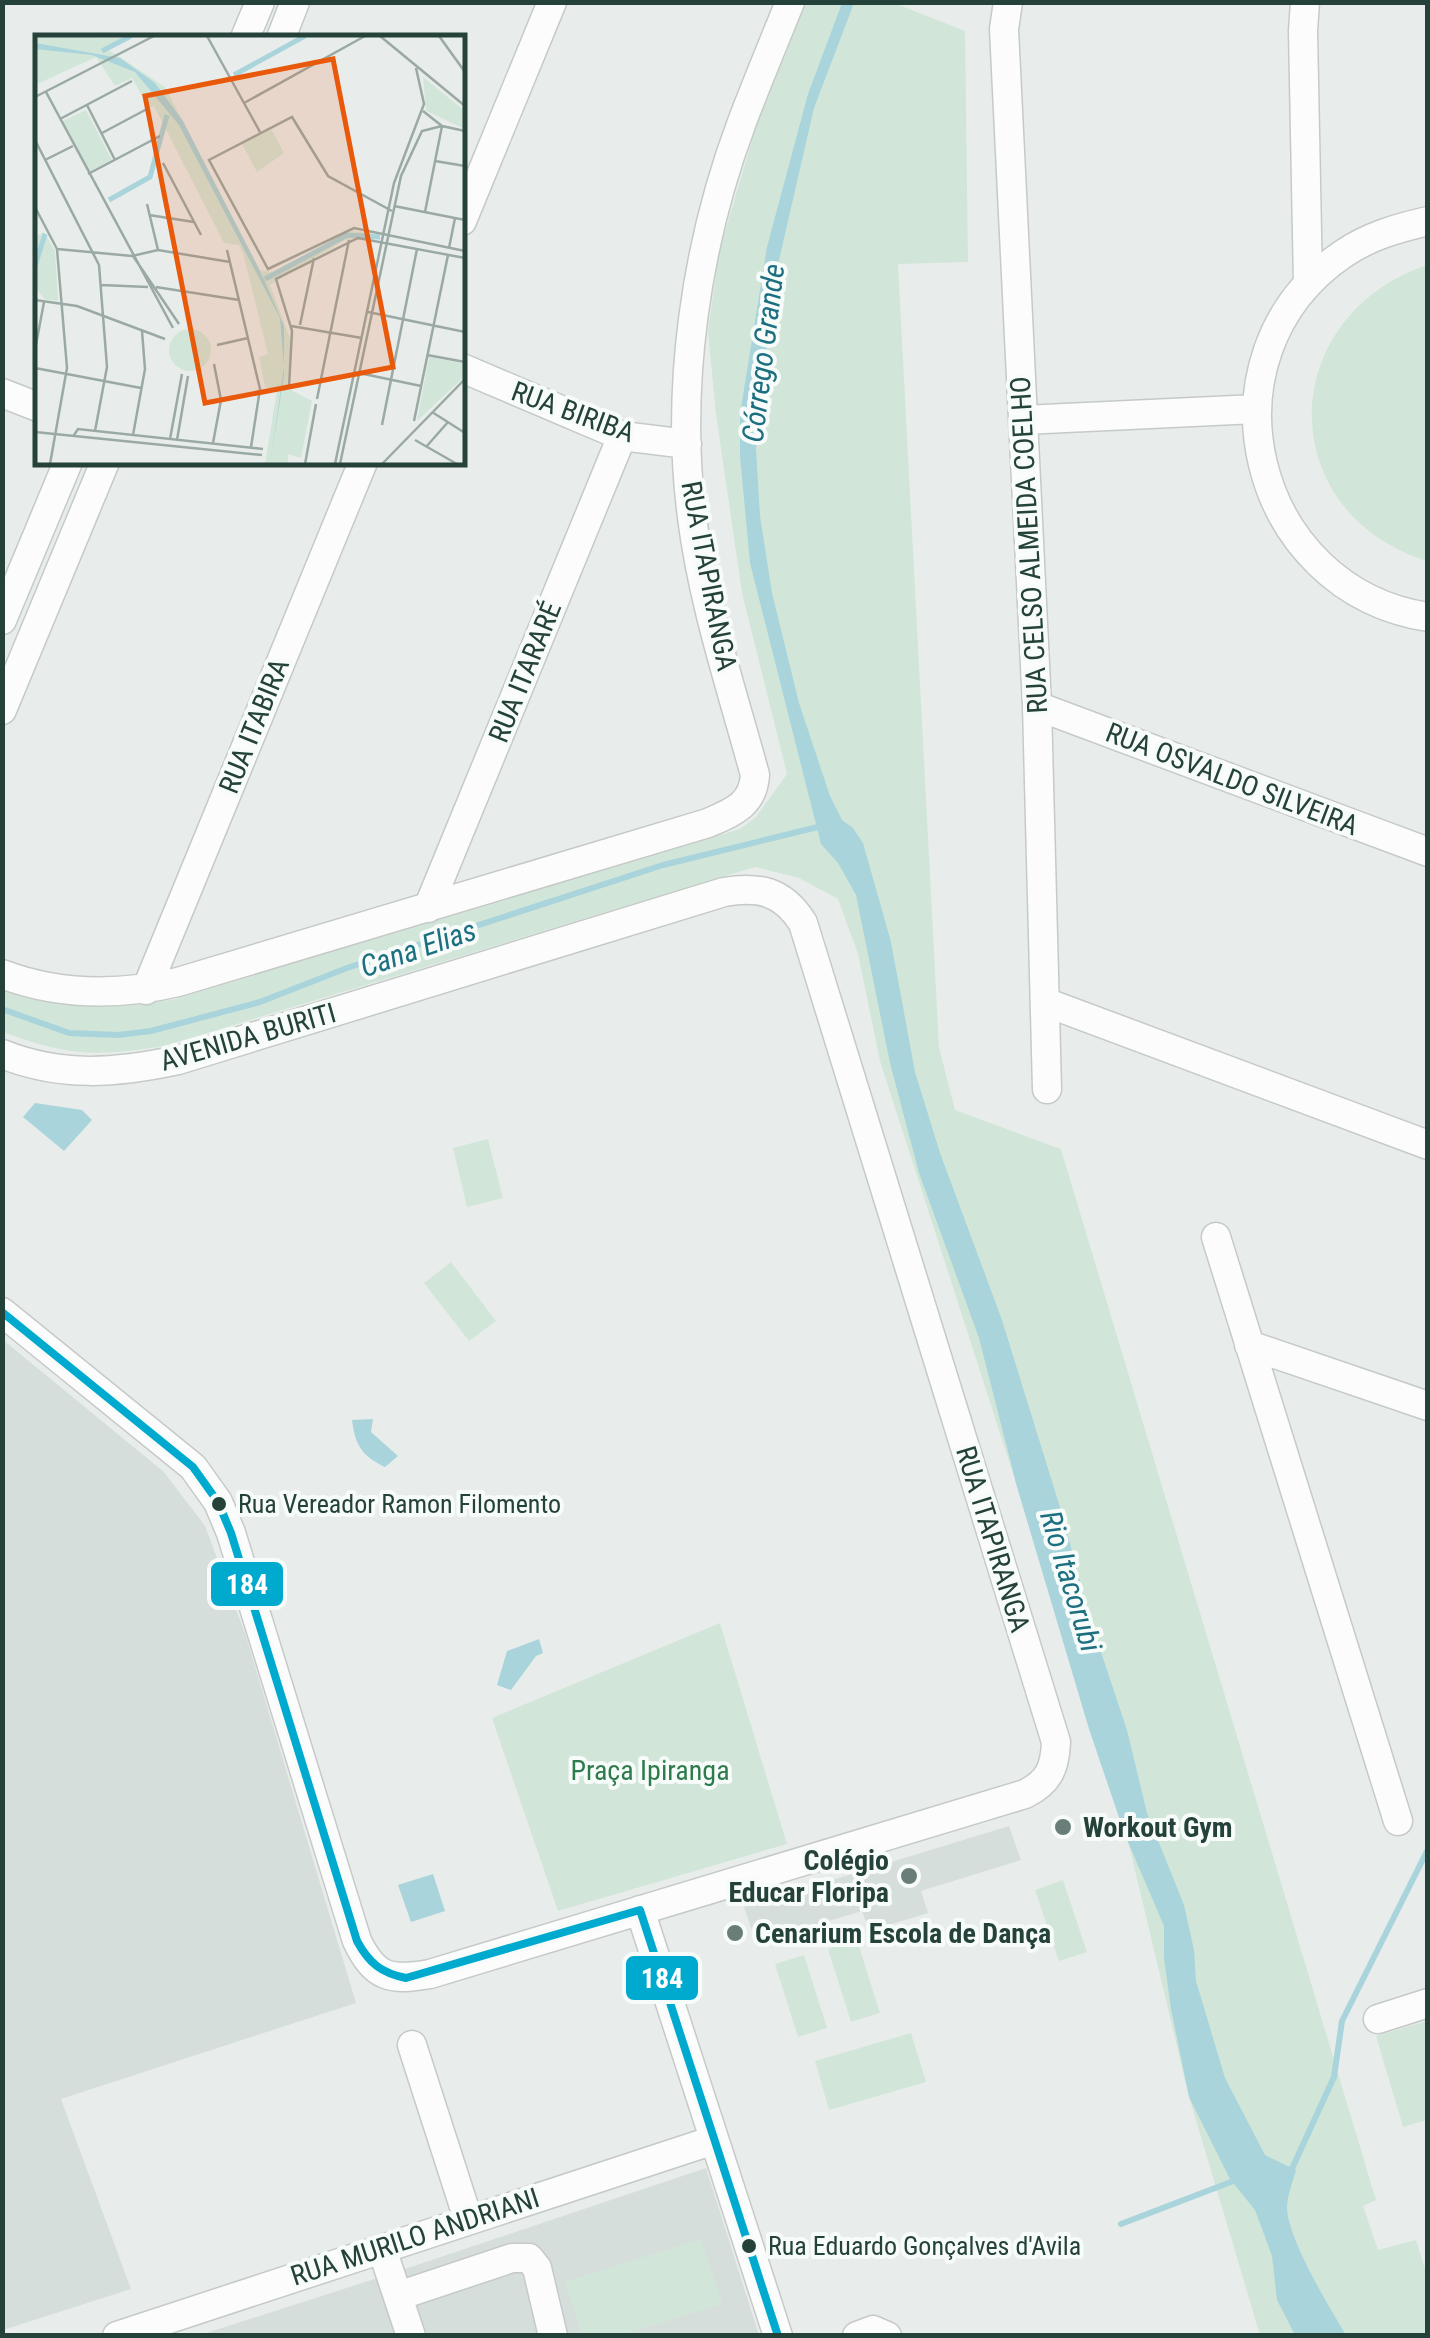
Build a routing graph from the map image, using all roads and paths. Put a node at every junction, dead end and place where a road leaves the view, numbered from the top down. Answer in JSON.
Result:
{"nodes":[{"id":1,"x":552,"y":2,"type":"edge"},
{"id":2,"x":790,"y":2,"type":"edge"},
{"id":3,"x":1008,"y":2,"type":"edge"},
{"id":4,"x":1305,"y":2,"type":"edge"},
{"id":5,"x":259,"y":3,"type":"edge"},
{"id":6,"x":289,"y":19,"type":"edge"},
{"id":7,"x":246,"y":35,"type":"edge"},
{"id":8,"x":465,"y":214,"type":"edge"},
{"id":9,"x":1428,"y":221,"type":"edge"},
{"id":10,"x":1308,"y":284,"type":"junction"},
{"id":11,"x":465,"y":369,"type":"edge"},
{"id":12,"x":2,"y":393,"type":"edge"},
{"id":13,"x":35,"y":406,"type":"edge"},
{"id":14,"x":1256,"y":409,"type":"junction"},
{"id":15,"x":1023,"y":420,"type":"junction"},
{"id":16,"x":622,"y":436,"type":"junction"},
{"id":17,"x":686,"y":444,"type":"junction"},
{"id":18,"x":67,"y":465,"type":"edge"},
{"id":19,"x":104,"y":465,"type":"edge"},
{"id":20,"x":362,"y":465,"type":"edge"},
{"id":21,"x":1428,"y":617,"type":"edge"},
{"id":22,"x":2,"y":620,"type":"edge"},
{"id":23,"x":1037,"y":706,"type":"junction"},
{"id":24,"x":2,"y":710,"type":"edge"},
{"id":25,"x":1428,"y":852,"type":"edge"},
{"id":26,"x":779,"y":895,"type":"joint"},
{"id":27,"x":428,"y":908,"type":"junction"},
{"id":28,"x":2,"y":974,"type":"edge"},
{"id":29,"x":146,"y":990,"type":"junction"},
{"id":30,"x":1045,"y":1002,"type":"junction"},
{"id":31,"x":2,"y":1054,"type":"edge"},
{"id":32,"x":1047,"y":1089,"type":"dead end"},
{"id":33,"x":1428,"y":1145,"type":"edge"},
{"id":34,"x":1216,"y":1237,"type":"dead end"},
{"id":35,"x":2,"y":1312,"type":"edge"},
{"id":36,"x":1250,"y":1345,"type":"junction"},
{"id":37,"x":1428,"y":1406,"type":"edge"},
{"id":38,"x":1398,"y":1821,"type":"dead end"},
{"id":39,"x":640,"y":1910,"type":"junction"},
{"id":40,"x":1428,"y":2004,"type":"edge"},
{"id":41,"x":1378,"y":2018,"type":"dead end"},
{"id":42,"x":412,"y":2045,"type":"dead end"},
{"id":43,"x":714,"y":2140,"type":"junction"},
{"id":44,"x":468,"y":2220,"type":"junction"},
{"id":45,"x":382,"y":2249,"type":"junction"},
{"id":46,"x":398,"y":2296,"type":"junction"},
{"id":47,"x":117,"y":2336,"type":"edge"},
{"id":48,"x":411,"y":2336,"type":"edge"},
{"id":49,"x":553,"y":2336,"type":"edge"},
{"id":50,"x":778,"y":2336,"type":"edge"},
{"id":51,"x":857,"y":2336,"type":"edge"},
{"id":52,"x":887,"y":2336,"type":"edge"}],
"edges":[{"from":1,"to":8,"type":"street"},
{"from":2,"to":17,"type":"street","name":"RUA ITAPIRANGA"},
{"from":3,"to":15,"type":"street","name":"RUA CELSO ALMEIDA COELHO"},
{"from":4,"to":10,"type":"street"},
{"from":5,"to":6,"type":"street"},
{"from":5,"to":7,"type":"street"},
{"from":9,"to":10,"type":"street"},
{"from":10,"to":14,"type":"street"},
{"from":11,"to":16,"type":"street","name":"RUA BIRIBA"},
{"from":12,"to":13,"type":"street"},
{"from":14,"to":15,"type":"street"},
{"from":14,"to":21,"type":"street"},
{"from":15,"to":23,"type":"street","name":"RUA CELSO ALMEIDA COELHO"},
{"from":16,"to":17,"type":"street","name":"RUA BIRIBA"},
{"from":16,"to":27,"type":"street","name":"RUA ITARARÉ"},
{"from":17,"to":27,"type":"street","name":"RUA ITAPIRANGA"},
{"from":18,"to":22,"type":"street"},
{"from":19,"to":24,"type":"street"},
{"from":20,"to":29,"type":"street","name":"RUA ITABIRA"},
{"from":23,"to":25,"type":"street","name":"RUA OSVALDO SILVEIRA"},
{"from":23,"to":30,"type":"street","name":"RUA CELSO ALMEIDA COELHO"},
{"from":26,"to":31,"type":"street","name":"AVENIDA BURITI"},
{"from":26,"to":39,"type":"street","name":"RUA ITAPIRANGA"},
{"from":27,"to":29,"type":"street"},
{"from":28,"to":29,"type":"street"},
{"from":30,"to":32,"type":"street","name":"RUA CELSO ALMEIDA COELHO"},
{"from":30,"to":33,"type":"street"},
{"from":34,"to":36,"type":"street"},
{"from":35,"to":39,"type":"street"},
{"from":36,"to":37,"type":"street"},
{"from":36,"to":38,"type":"street"},
{"from":39,"to":43,"type":"street"},
{"from":40,"to":41,"type":"street"},
{"from":42,"to":44,"type":"street"},
{"from":43,"to":44,"type":"street","name":"RUA MURILO ANDRIANI"},
{"from":43,"to":50,"type":"street"},
{"from":44,"to":45,"type":"street","name":"RUA MURILO ANDRIANI"},
{"from":45,"to":46,"type":"street"},
{"from":45,"to":47,"type":"street","name":"RUA MURILO ANDRIANI"},
{"from":46,"to":48,"type":"street"},
{"from":46,"to":49,"type":"street"},
{"from":51,"to":52,"type":"street"}]}
